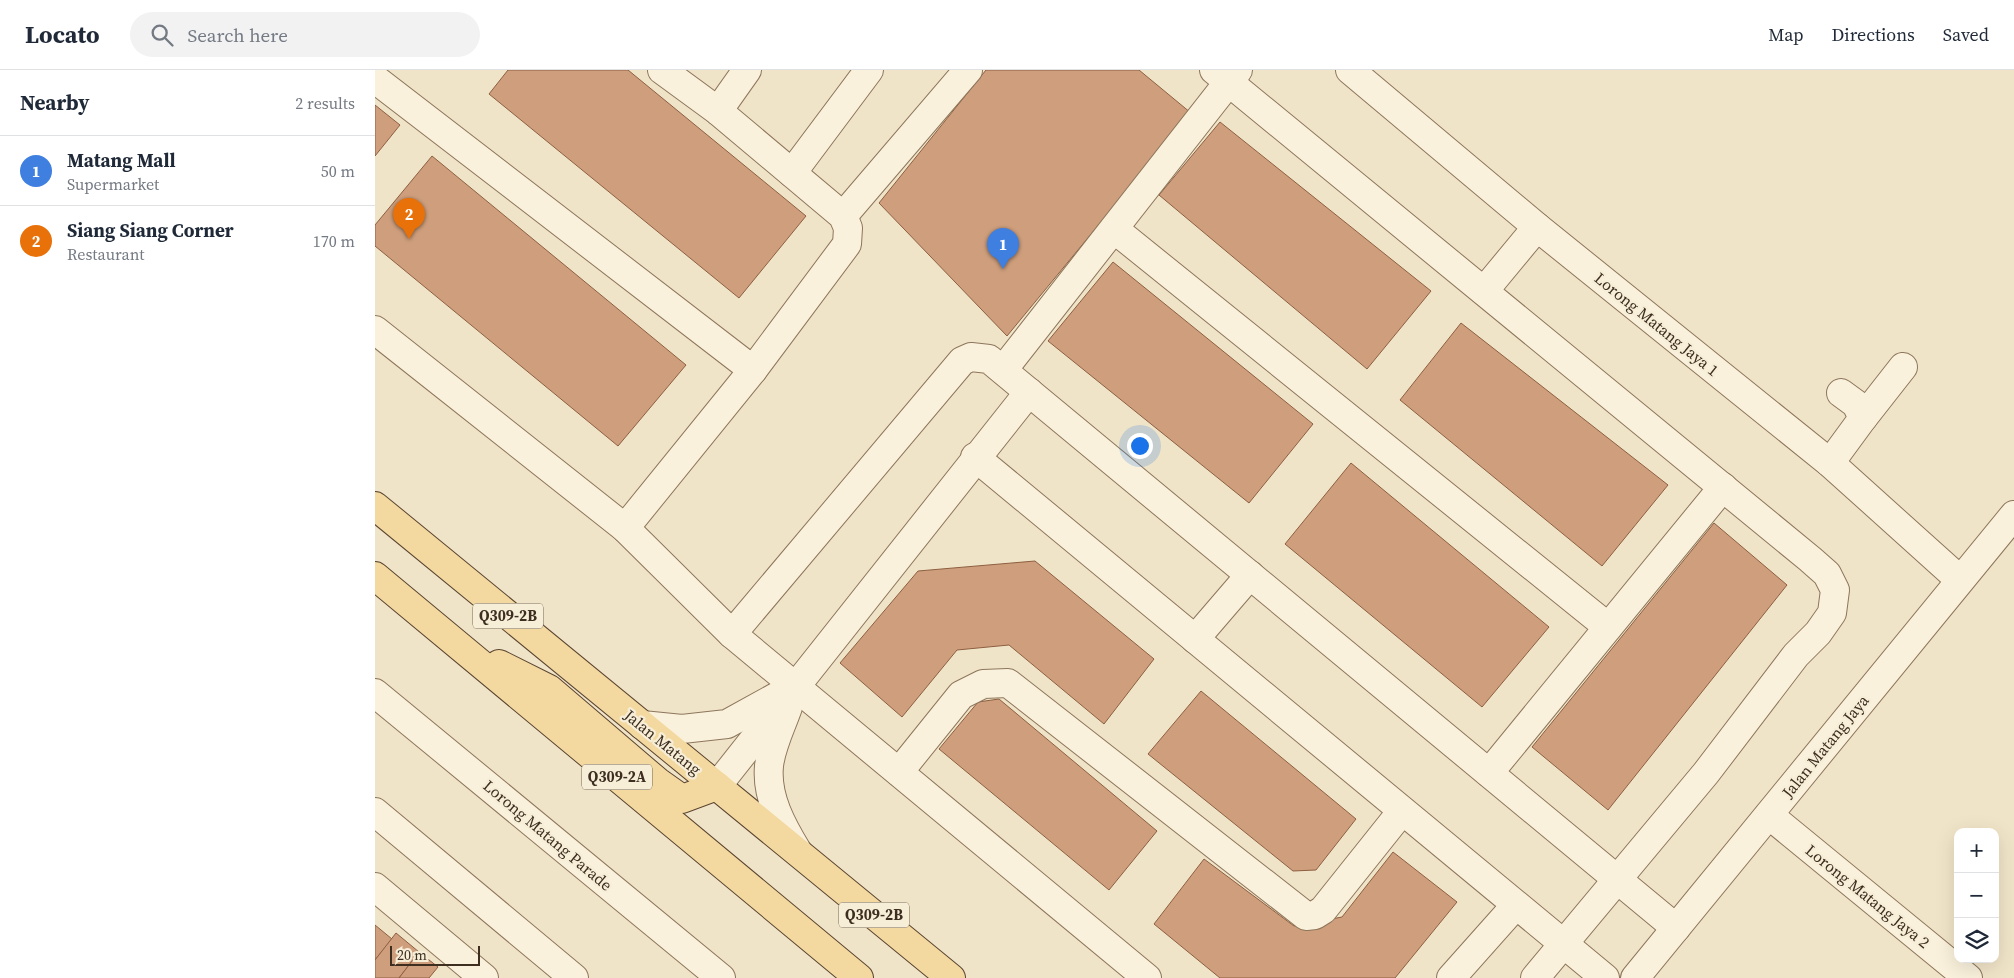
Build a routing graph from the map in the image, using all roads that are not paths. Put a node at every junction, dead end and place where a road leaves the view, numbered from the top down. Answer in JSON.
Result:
{"nodes":[{"id":1,"x":662,"y":70,"type":"edge"},
{"id":2,"x":747,"y":70,"type":"edge"},
{"id":3,"x":869,"y":70,"type":"edge"},
{"id":4,"x":968,"y":70,"type":"edge"},
{"id":5,"x":1350,"y":70,"type":"edge"},
{"id":6,"x":1227,"y":74,"type":"edge"},
{"id":7,"x":375,"y":79,"type":"edge"},
{"id":8,"x":718,"y":111,"type":"junction"},
{"id":9,"x":792,"y":173,"type":"junction"},
{"id":10,"x":843,"y":216,"type":"junction"},
{"id":11,"x":1537,"y":227,"type":"junction"},
{"id":12,"x":1114,"y":229,"type":"junction"},
{"id":13,"x":1483,"y":291,"type":"junction"},
{"id":14,"x":375,"y":330,"type":"edge"},
{"id":15,"x":1903,"y":367,"type":"dead end"},
{"id":16,"x":753,"y":370,"type":"junction"},
{"id":17,"x":1003,"y":370,"type":"junction"},
{"id":18,"x":1029,"y":392,"type":"junction"},
{"id":19,"x":1841,"y":393,"type":"dead end"},
{"id":20,"x":1863,"y":418,"type":"junction"},
{"id":21,"x":975,"y":458,"type":"junction"},
{"id":22,"x":1830,"y":463,"type":"junction"},
{"id":23,"x":1723,"y":487,"type":"junction"},
{"id":24,"x":375,"y":506,"type":"edge"},
{"id":25,"x":2014,"y":515,"type":"edge"},
{"id":26,"x":625,"y":528,"type":"junction"},
{"id":27,"x":1249,"y":575,"type":"junction"},
{"id":28,"x":375,"y":576,"type":"edge"},
{"id":29,"x":1961,"y":580,"type":"junction"},
{"id":30,"x":1608,"y":627,"type":"junction"},
{"id":31,"x":732,"y":634,"type":"junction"},
{"id":32,"x":1195,"y":639,"type":"junction"},
{"id":33,"x":453,"y":640,"type":"junction"},
{"id":34,"x":795,"y":686,"type":"junction"},
{"id":35,"x":375,"y":693,"type":"edge"},
{"id":36,"x":642,"y":725,"type":"junction"},
{"id":37,"x":899,"y":772,"type":"junction"},
{"id":38,"x":1489,"y":773,"type":"junction"},
{"id":39,"x":717,"y":786,"type":"junction"},
{"id":40,"x":1402,"y":811,"type":"junction"},
{"id":41,"x":375,"y":812,"type":"edge"},
{"id":42,"x":1769,"y":815,"type":"junction"},
{"id":43,"x":798,"y":852,"type":"junction"},
{"id":44,"x":1616,"y":879,"type":"junction"},
{"id":45,"x":375,"y":887,"type":"edge"},
{"id":46,"x":1516,"y":905,"type":"junction"},
{"id":47,"x":1676,"y":928,"type":"junction"},
{"id":48,"x":1563,"y":944,"type":"junction"},
{"id":49,"x":715,"y":976,"type":"edge"},
{"id":50,"x":484,"y":978,"type":"edge"},
{"id":51,"x":574,"y":978,"type":"edge"},
{"id":52,"x":859,"y":978,"type":"edge"},
{"id":53,"x":951,"y":978,"type":"edge"},
{"id":54,"x":1147,"y":978,"type":"edge"},
{"id":55,"x":1451,"y":978,"type":"edge"},
{"id":56,"x":1535,"y":978,"type":"edge"},
{"id":57,"x":1605,"y":978,"type":"edge"},
{"id":58,"x":1635,"y":978,"type":"edge"},
{"id":59,"x":1968,"y":978,"type":"edge"}],
"edges":[{"from":1,"to":8,"type":"street"},
{"from":2,"to":8,"type":"street"},
{"from":3,"to":9,"type":"street"},
{"from":4,"to":10,"type":"street"},
{"from":5,"to":11,"type":"street","name":"Lorong Matang Jaya 1"},
{"from":6,"to":12,"type":"street"},
{"from":6,"to":13,"type":"street"},
{"from":7,"to":16,"type":"street"},
{"from":8,"to":9,"type":"street"},
{"from":9,"to":10,"type":"street"},
{"from":10,"to":16,"type":"street"},
{"from":11,"to":13,"type":"street"},
{"from":11,"to":22,"type":"street","name":"Lorong Matang Jaya 1"},
{"from":12,"to":17,"type":"street"},
{"from":12,"to":30,"type":"street"},
{"from":13,"to":23,"type":"street"},
{"from":14,"to":26,"type":"street"},
{"from":15,"to":20,"type":"street"},
{"from":16,"to":26,"type":"street"},
{"from":17,"to":18,"type":"street"},
{"from":17,"to":31,"type":"street"},
{"from":18,"to":21,"type":"street"},
{"from":18,"to":27,"type":"street"},
{"from":19,"to":20,"type":"street"},
{"from":20,"to":22,"type":"street"},
{"from":21,"to":32,"type":"street"},
{"from":21,"to":34,"type":"street"},
{"from":22,"to":29,"type":"street","name":"Lorong Matang Jaya 1"},
{"from":23,"to":30,"type":"street"},
{"from":23,"to":44,"type":"street"},
{"from":24,"to":36,"type":"main road","name":"Jalan Matang","number":"Q309-2B"},
{"from":25,"to":29,"type":"street","name":"Jalan Matang Jaya"},
{"from":26,"to":31,"type":"street"},
{"from":27,"to":32,"type":"street"},
{"from":27,"to":38,"type":"street"},
{"from":28,"to":33,"type":"main road","number":"Q309-2A"},
{"from":29,"to":42,"type":"street","name":"Jalan Matang Jaya"},
{"from":30,"to":38,"type":"street"},
{"from":31,"to":34,"type":"street"},
{"from":32,"to":40,"type":"street"},
{"from":33,"to":39,"type":"main road"},
{"from":33,"to":52,"type":"main road","number":"Q309-2A"},
{"from":34,"to":36,"type":"street"},
{"from":34,"to":37,"type":"street"},
{"from":34,"to":39,"type":"street"},
{"from":34,"to":43,"type":"street"},
{"from":35,"to":49,"type":"street","name":"Lorong Matang Parade"},
{"from":36,"to":39,"type":"main road","name":"Jalan Matang","number":"Q309-2B"},
{"from":37,"to":40,"type":"street"},
{"from":37,"to":54,"type":"street"},
{"from":38,"to":44,"type":"street"},
{"from":39,"to":43,"type":"main road","name":"Jalan Matang","number":"Q309-2B"},
{"from":40,"to":46,"type":"street"},
{"from":41,"to":51,"type":"street"},
{"from":42,"to":47,"type":"street","name":"Jalan Matang Jaya"},
{"from":42,"to":59,"type":"street","name":"Lorong Matang Jaya 2"},
{"from":43,"to":53,"type":"main road","name":"Jalan Matang","number":"Q309-2B"},
{"from":44,"to":47,"type":"street"},
{"from":44,"to":48,"type":"street"},
{"from":45,"to":50,"type":"street"},
{"from":46,"to":48,"type":"street"},
{"from":46,"to":55,"type":"street"},
{"from":47,"to":58,"type":"street","name":"Jalan Matang Jaya"},
{"from":48,"to":56,"type":"street"},
{"from":48,"to":57,"type":"street"}]}
